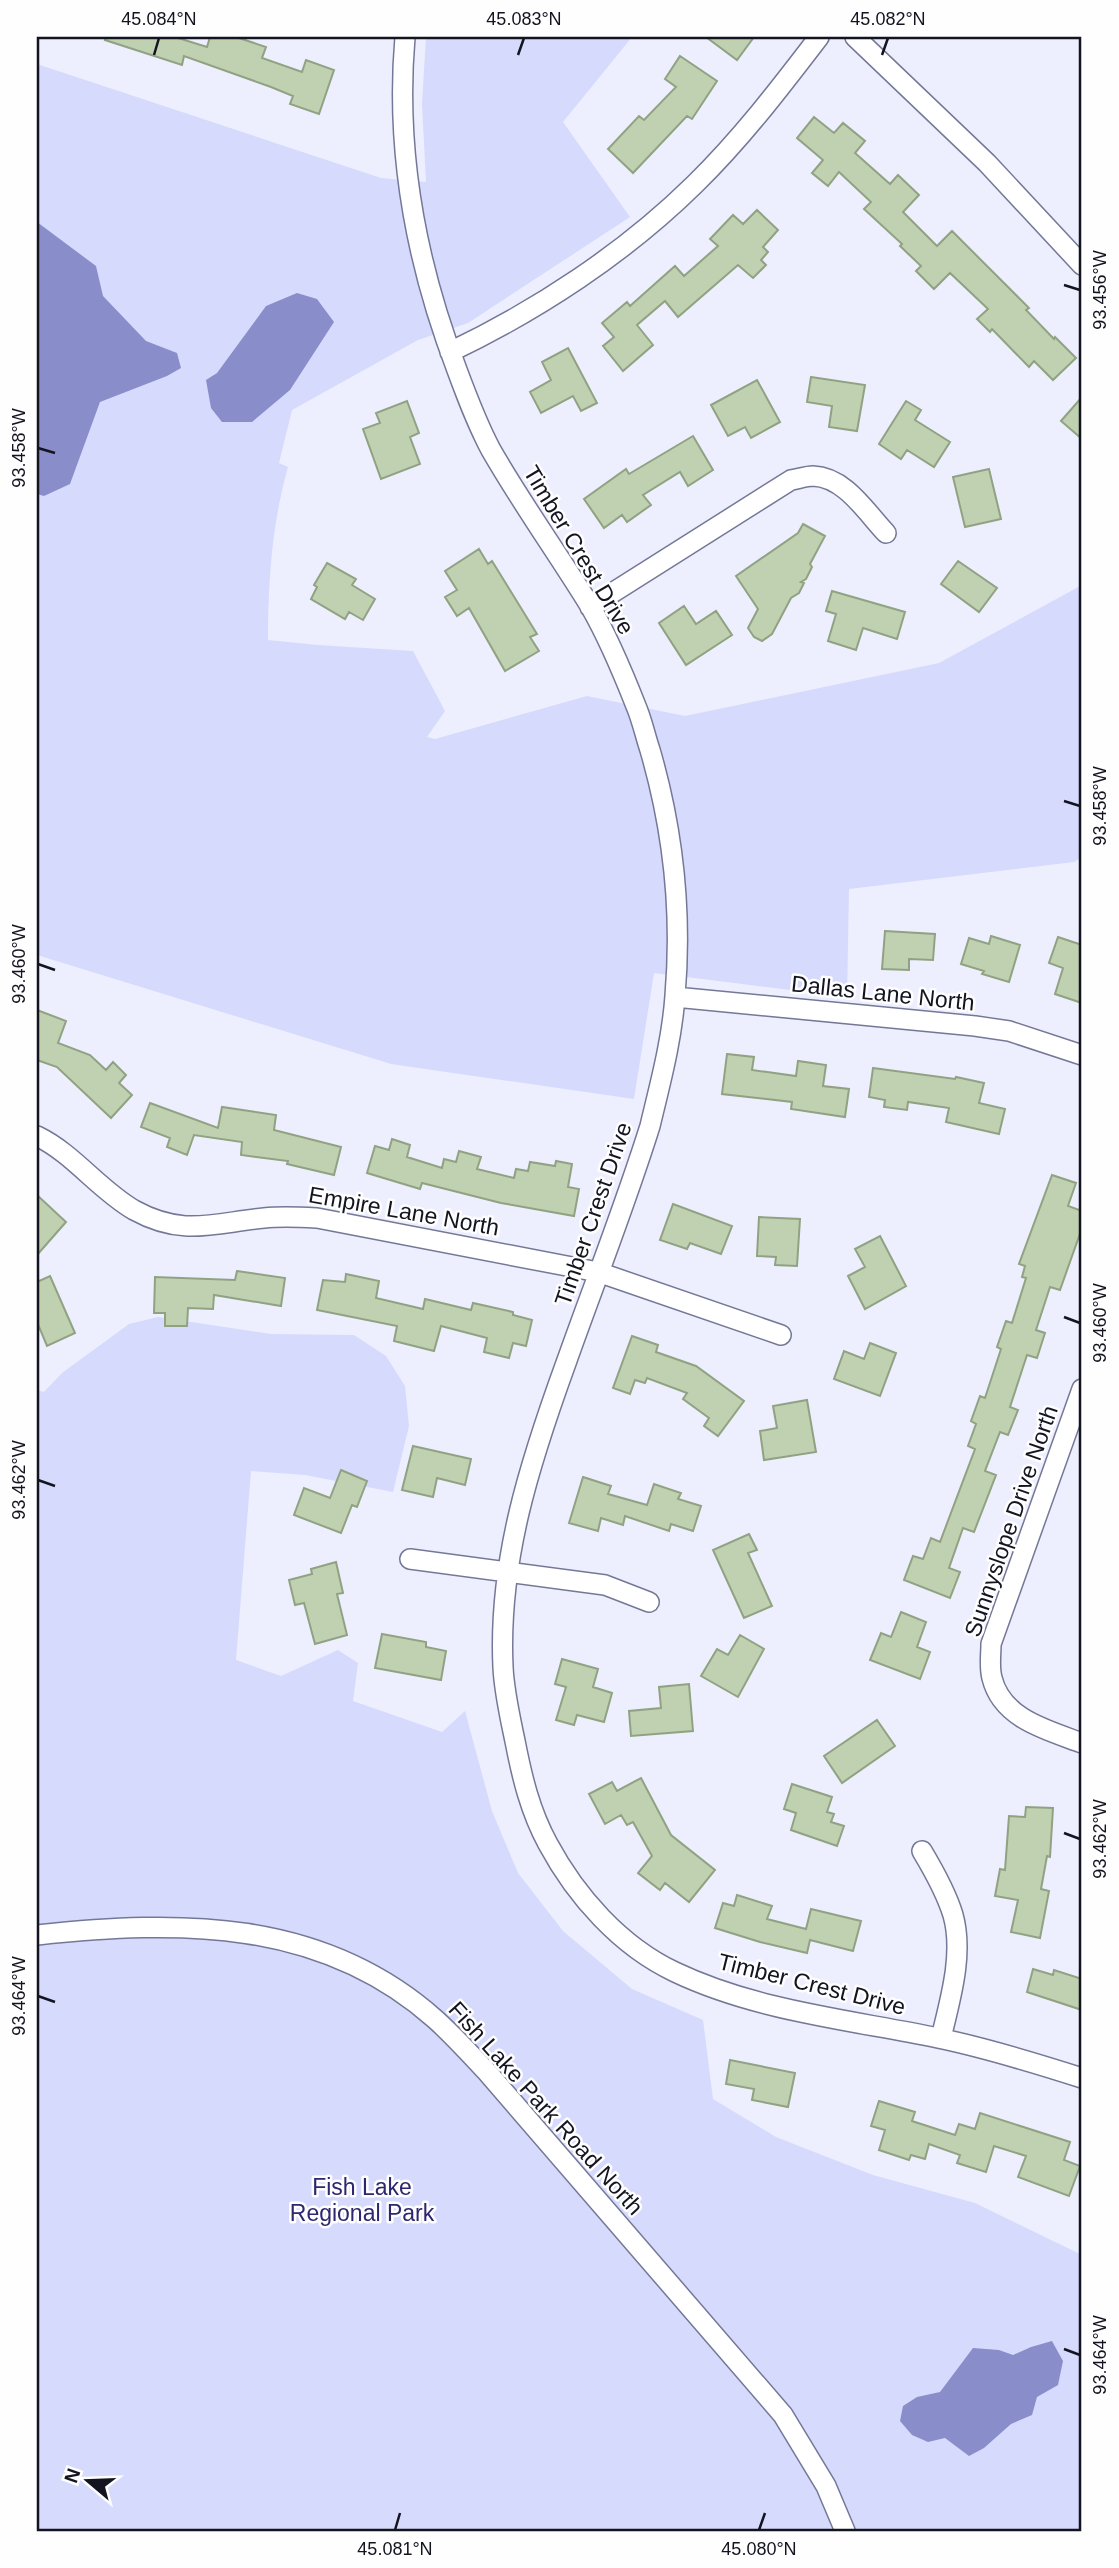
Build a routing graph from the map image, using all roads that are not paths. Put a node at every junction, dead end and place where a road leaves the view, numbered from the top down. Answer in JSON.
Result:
{"nodes":[{"id":1,"x":405,"y":37,"type":"edge"},
{"id":2,"x":819,"y":37,"type":"edge"},
{"id":3,"x":855,"y":37,"type":"edge"},
{"id":4,"x":1082,"y":265,"type":"edge"},
{"id":5,"x":450,"y":352,"type":"junction"},
{"id":6,"x":886,"y":533,"type":"dead end"},
{"id":7,"x":590,"y":607,"type":"junction"},
{"id":8,"x":675,"y":997,"type":"junction"},
{"id":9,"x":1082,"y":1055,"type":"edge"},
{"id":10,"x":37,"y":1136,"type":"edge"},
{"id":11,"x":598,"y":1272,"type":"junction"},
{"id":12,"x":780,"y":1335,"type":"dead end"},
{"id":13,"x":1082,"y":1389,"type":"edge"},
{"id":14,"x":410,"y":1559,"type":"dead end"},
{"id":15,"x":508,"y":1572,"type":"junction"},
{"id":16,"x":649,"y":1602,"type":"dead end"},
{"id":17,"x":1082,"y":1743,"type":"edge"},
{"id":18,"x":922,"y":1851,"type":"dead end"},
{"id":19,"x":37,"y":1935,"type":"edge"},
{"id":20,"x":941,"y":2038,"type":"junction"},
{"id":21,"x":1082,"y":2078,"type":"edge"},
{"id":22,"x":845,"y":2531,"type":"edge"}],
"edges":[{"from":1,"to":5,"type":"street","name":"Timber Crest Drive"},
{"from":2,"to":5,"type":"street"},
{"from":3,"to":4,"type":"street"},
{"from":5,"to":7,"type":"street","name":"Timber Crest Drive"},
{"from":6,"to":7,"type":"street"},
{"from":7,"to":8,"type":"street","name":"Timber Crest Drive"},
{"from":8,"to":9,"type":"street","name":"Dallas Lane North"},
{"from":8,"to":11,"type":"street","name":"Timber Crest Drive"},
{"from":10,"to":11,"type":"street","name":"Empire Lane North"},
{"from":11,"to":12,"type":"street","name":"Empire Lane North"},
{"from":11,"to":15,"type":"street","name":"Timber Crest Drive"},
{"from":13,"to":17,"type":"street","name":"Sunnyslope Drive North"},
{"from":14,"to":15,"type":"street"},
{"from":15,"to":16,"type":"street"},
{"from":15,"to":20,"type":"street","name":"Timber Crest Drive"},
{"from":18,"to":20,"type":"street"},
{"from":19,"to":22,"type":"street","name":"Fish Lake Park Road North"},
{"from":20,"to":21,"type":"street","name":"Timber Crest Drive"}]}
